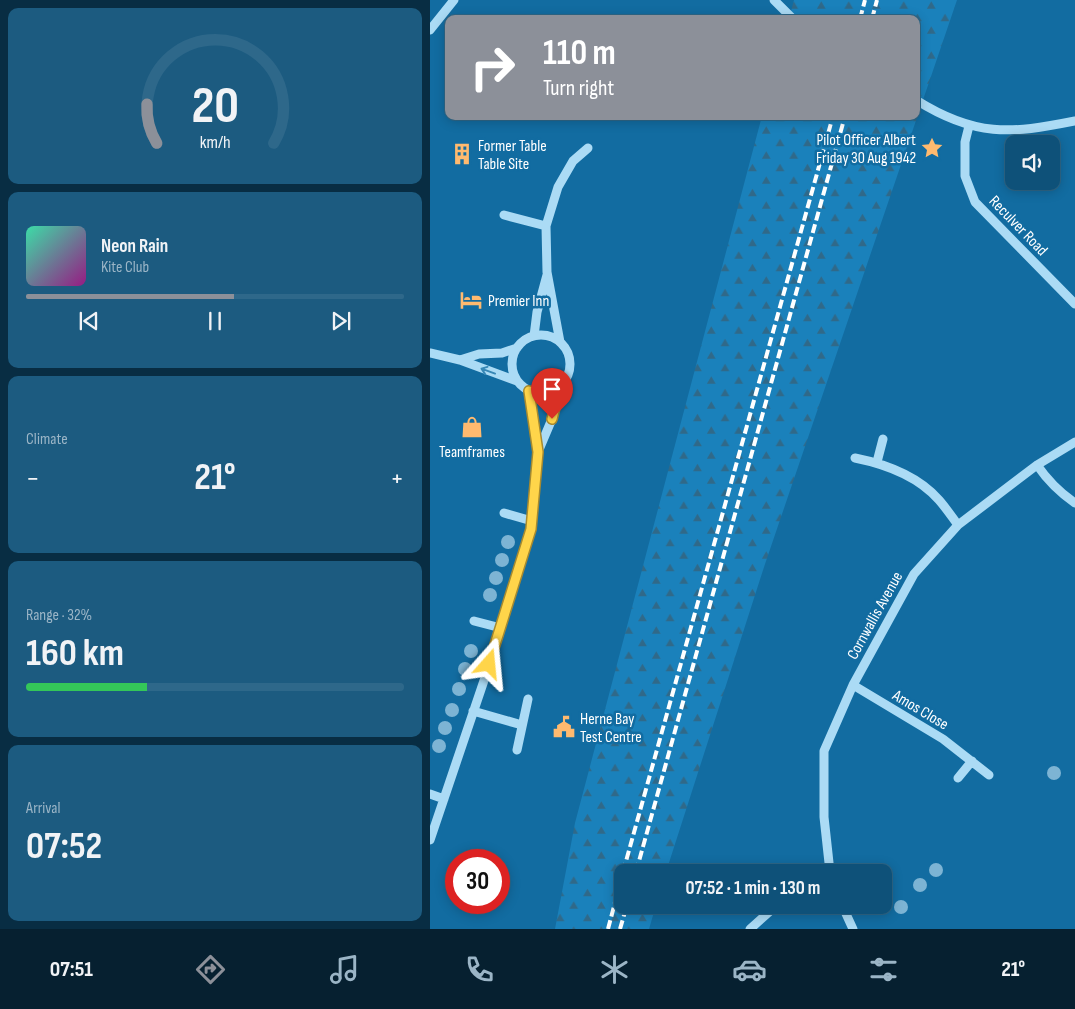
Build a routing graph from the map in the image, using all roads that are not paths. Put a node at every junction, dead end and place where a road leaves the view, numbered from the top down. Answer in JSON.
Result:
{"nodes":[{"id":1,"x":454,"y":0,"type":"edge"},
{"id":2,"x":774,"y":0,"type":"edge"},
{"id":3,"x":789,"y":15,"type":"edge"},
{"id":4,"x":430,"y":30,"type":"edge"},
{"id":5,"x":920,"y":103,"type":"edge"},
{"id":6,"x":1075,"y":121,"type":"edge"},
{"id":7,"x":969,"y":126,"type":"junction"},
{"id":8,"x":588,"y":148,"type":"dead end"},
{"id":9,"x":504,"y":215,"type":"dead end"},
{"id":10,"x":546,"y":226,"type":"junction"},
{"id":11,"x":547,"y":272,"type":"junction"},
{"id":12,"x":1075,"y":304,"type":"edge"},
{"id":13,"x":534,"y":336,"type":"junction"},
{"id":14,"x":560,"y":342,"type":"junction"},
{"id":15,"x":517,"y":348,"type":"junction"},
{"id":16,"x":430,"y":353,"type":"edge"},
{"id":17,"x":460,"y":360,"type":"junction"},
{"id":18,"x":517,"y":381,"type":"junction"},
{"id":19,"x":560,"y":388,"type":"junction"},
{"id":20,"x":529,"y":391,"type":"junction"},
{"id":21,"x":883,"y":439,"type":"dead end"},
{"id":22,"x":1075,"y":442,"type":"edge"},
{"id":23,"x":538,"y":452,"type":"junction"},
{"id":24,"x":855,"y":458,"type":"dead end"},
{"id":25,"x":877,"y":462,"type":"junction"},
{"id":26,"x":1037,"y":464,"type":"junction"},
{"id":27,"x":1075,"y":503,"type":"edge"},
{"id":28,"x":504,"y":513,"type":"dead end"},
{"id":29,"x":532,"y":521,"type":"junction"},
{"id":30,"x":958,"y":525,"type":"junction"},
{"id":31,"x":474,"y":621,"type":"dead end"},
{"id":32,"x":501,"y":628,"type":"junction"},
{"id":33,"x":853,"y":685,"type":"junction"},
{"id":34,"x":528,"y":699,"type":"dead end"},
{"id":35,"x":472,"y":712,"type":"junction"},
{"id":36,"x":522,"y":724,"type":"junction"},
{"id":37,"x":517,"y":750,"type":"dead end"},
{"id":38,"x":972,"y":761,"type":"junction"},
{"id":39,"x":989,"y":775,"type":"dead end"},
{"id":40,"x":958,"y":778,"type":"dead end"},
{"id":41,"x":430,"y":794,"type":"edge"},
{"id":42,"x":444,"y":799,"type":"junction"},
{"id":43,"x":430,"y":840,"type":"edge"},
{"id":44,"x":829,"y":864,"type":"edge"},
{"id":45,"x":767,"y":914,"type":"edge"},
{"id":46,"x":846,"y":914,"type":"edge"},
{"id":47,"x":750,"y":929,"type":"edge"},
{"id":48,"x":853,"y":929,"type":"edge"}],
"edges":[{"from":1,"to":4,"type":"street"},
{"from":2,"to":3,"type":"street"},
{"from":5,"to":7,"type":"street"},
{"from":6,"to":7,"type":"street"},
{"from":7,"to":12,"type":"street","name":"Reculver Road"},
{"from":8,"to":10,"type":"street"},
{"from":9,"to":10,"type":"street"},
{"from":10,"to":11,"type":"street"},
{"from":11,"to":13,"type":"street"},
{"from":11,"to":14,"type":"street"},
{"from":13,"to":14,"type":"street"},
{"from":13,"to":15,"type":"street"},
{"from":14,"to":19,"type":"street"},
{"from":15,"to":17,"type":"street"},
{"from":15,"to":18,"type":"street"},
{"from":16,"to":17,"type":"street"},
{"from":18,"to":17,"type":"street","one_way":true},
{"from":18,"to":20,"type":"street"},
{"from":19,"to":20,"type":"street"},
{"from":19,"to":23,"type":"street"},
{"from":20,"to":23,"type":"street"},
{"from":21,"to":25,"type":"street"},
{"from":22,"to":26,"type":"street","name":"Cornwallis Avenue"},
{"from":23,"to":29,"type":"street"},
{"from":24,"to":25,"type":"street"},
{"from":25,"to":30,"type":"street"},
{"from":26,"to":27,"type":"street"},
{"from":26,"to":30,"type":"street","name":"Cornwallis Avenue"},
{"from":28,"to":29,"type":"street"},
{"from":29,"to":32,"type":"street"},
{"from":30,"to":33,"type":"street","name":"Cornwallis Avenue"},
{"from":31,"to":32,"type":"street"},
{"from":32,"to":35,"type":"street"},
{"from":33,"to":38,"type":"street","name":"Amos Close"},
{"from":33,"to":44,"type":"street","name":"Cornwallis Avenue"},
{"from":34,"to":36,"type":"street"},
{"from":35,"to":36,"type":"street"},
{"from":35,"to":42,"type":"street"},
{"from":36,"to":37,"type":"street"},
{"from":38,"to":39,"type":"street","name":"Amos Close"},
{"from":38,"to":40,"type":"street"},
{"from":41,"to":42,"type":"street"},
{"from":42,"to":43,"type":"street"},
{"from":45,"to":47,"type":"street"},
{"from":46,"to":48,"type":"street"}]}
